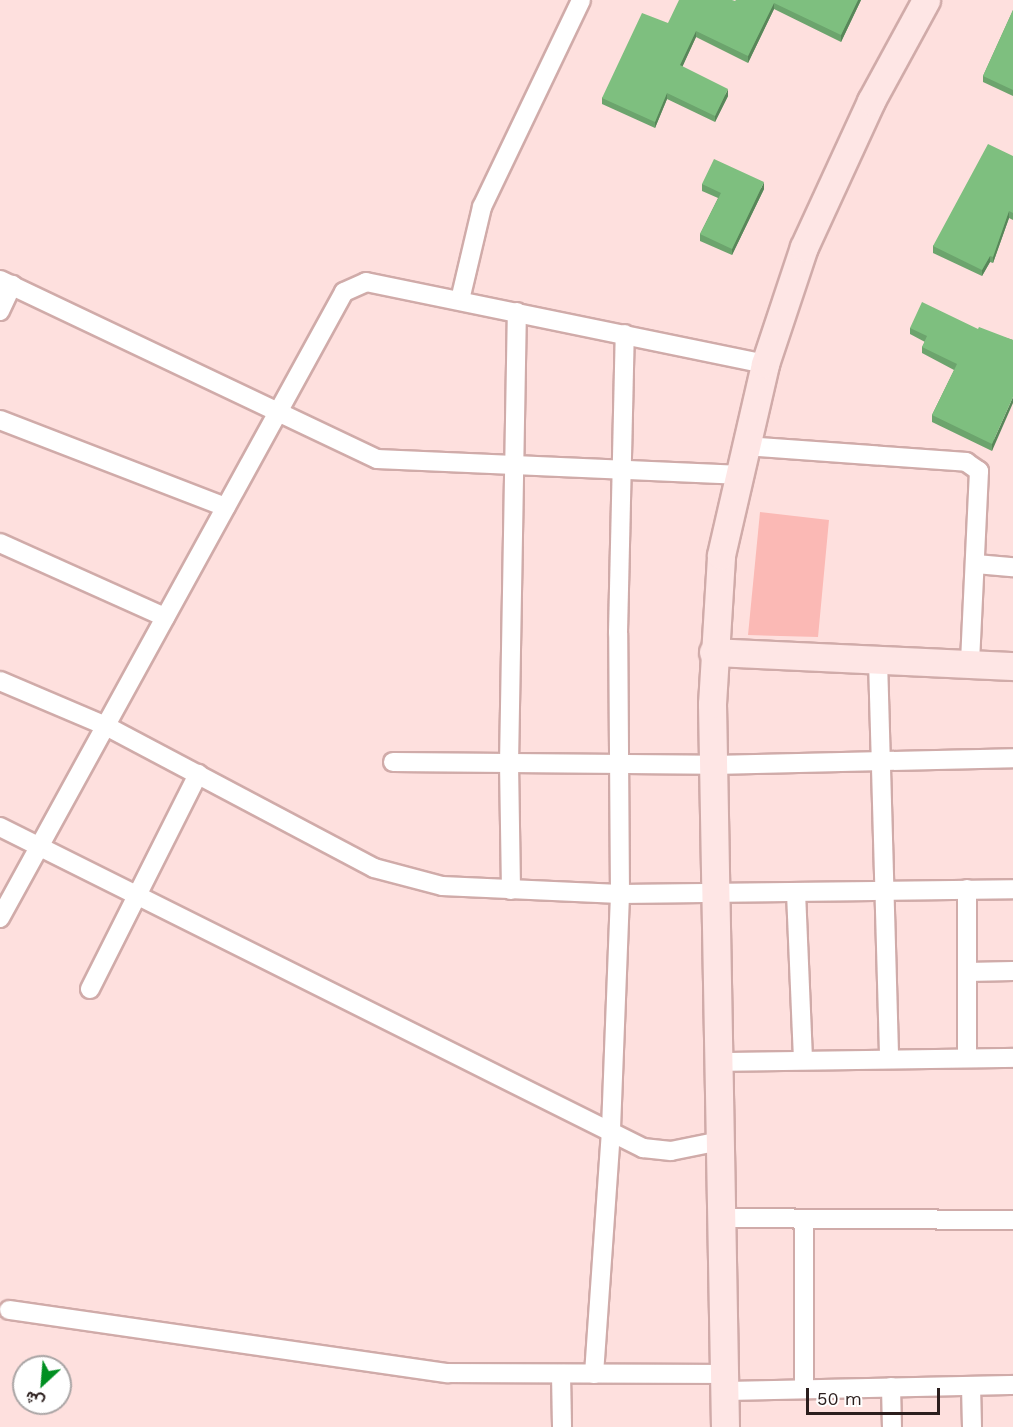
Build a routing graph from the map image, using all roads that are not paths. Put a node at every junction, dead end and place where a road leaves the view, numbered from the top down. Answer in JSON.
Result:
{"nodes":[{"id":1,"x":581,"y":0,"type":"edge"},
{"id":2,"x":926,"y":0,"type":"edge"},
{"id":3,"x":6,"y":282,"type":"edge"},
{"id":4,"x":460,"y":300,"type":"junction"},
{"id":5,"x":0,"y":311,"type":"edge"},
{"id":6,"x":517,"y":312,"type":"junction"},
{"id":7,"x":626,"y":334,"type":"junction"},
{"id":8,"x":765,"y":364,"type":"junction"},
{"id":9,"x":280,"y":410,"type":"junction"},
{"id":10,"x":0,"y":420,"type":"edge"},
{"id":11,"x":745,"y":446,"type":"junction"},
{"id":12,"x":513,"y":463,"type":"junction"},
{"id":13,"x":622,"y":470,"type":"junction"},
{"id":14,"x":737,"y":475,"type":"junction"},
{"id":15,"x":226,"y":507,"type":"junction"},
{"id":16,"x":0,"y":543,"type":"edge"},
{"id":17,"x":976,"y":564,"type":"junction"},
{"id":18,"x":1013,"y":567,"type":"edge"},
{"id":19,"x":165,"y":617,"type":"junction"},
{"id":20,"x":713,"y":652,"type":"junction"},
{"id":21,"x":878,"y":660,"type":"junction"},
{"id":22,"x":970,"y":663,"type":"junction"},
{"id":23,"x":1013,"y":666,"type":"edge"},
{"id":24,"x":0,"y":681,"type":"edge"},
{"id":25,"x":106,"y":726,"type":"junction"},
{"id":26,"x":1013,"y":758,"type":"edge"},
{"id":27,"x":880,"y":759,"type":"junction"},
{"id":28,"x":393,"y":762,"type":"dead end"},
{"id":29,"x":509,"y":764,"type":"junction"},
{"id":30,"x":618,"y":765,"type":"junction"},
{"id":31,"x":713,"y":765,"type":"junction"},
{"id":32,"x":198,"y":774,"type":"junction"},
{"id":33,"x":0,"y":827,"type":"edge"},
{"id":34,"x":39,"y":846,"type":"junction"},
{"id":35,"x":967,"y":889,"type":"junction"},
{"id":36,"x":1013,"y":889,"type":"edge"},
{"id":37,"x":511,"y":890,"type":"junction"},
{"id":38,"x":884,"y":890,"type":"junction"},
{"id":39,"x":796,"y":892,"type":"junction"},
{"id":40,"x":135,"y":894,"type":"junction"},
{"id":41,"x":620,"y":894,"type":"junction"},
{"id":42,"x":716,"y":894,"type":"junction"},
{"id":43,"x":0,"y":918,"type":"edge"},
{"id":44,"x":1013,"y":971,"type":"edge"},
{"id":45,"x":966,"y":972,"type":"junction"},
{"id":46,"x":90,"y":989,"type":"dead end"},
{"id":47,"x":967,"y":1058,"type":"junction"},
{"id":48,"x":1013,"y":1058,"type":"edge"},
{"id":49,"x":803,"y":1059,"type":"junction"},
{"id":50,"x":888,"y":1059,"type":"junction"},
{"id":51,"x":719,"y":1062,"type":"junction"},
{"id":52,"x":611,"y":1129,"type":"junction"},
{"id":53,"x":720,"y":1141,"type":"junction"},
{"id":54,"x":721,"y":1218,"type":"junction"},
{"id":55,"x":804,"y":1219,"type":"junction"},
{"id":56,"x":1013,"y":1220,"type":"edge"},
{"id":57,"x":9,"y":1310,"type":"dead end"},
{"id":58,"x":561,"y":1374,"type":"junction"},
{"id":59,"x":594,"y":1374,"type":"junction"},
{"id":60,"x":724,"y":1382,"type":"junction"},
{"id":61,"x":1013,"y":1385,"type":"edge"},
{"id":62,"x":971,"y":1386,"type":"junction"},
{"id":63,"x":891,"y":1387,"type":"junction"},
{"id":64,"x":804,"y":1388,"type":"junction"},
{"id":65,"x":562,"y":1427,"type":"edge"},
{"id":66,"x":725,"y":1427,"type":"edge"},
{"id":67,"x":892,"y":1427,"type":"edge"},
{"id":68,"x":972,"y":1427,"type":"edge"}],
"edges":[{"from":1,"to":4,"type":"street"},
{"from":2,"to":8,"type":"street"},
{"from":3,"to":5,"type":"street"},
{"from":3,"to":9,"type":"street"},
{"from":4,"to":6,"type":"street"},
{"from":4,"to":9,"type":"street"},
{"from":6,"to":7,"type":"street"},
{"from":6,"to":12,"type":"street"},
{"from":7,"to":8,"type":"street"},
{"from":7,"to":13,"type":"street"},
{"from":8,"to":11,"type":"street"},
{"from":9,"to":12,"type":"street"},
{"from":9,"to":15,"type":"street"},
{"from":10,"to":15,"type":"street"},
{"from":11,"to":14,"type":"street"},
{"from":11,"to":17,"type":"street"},
{"from":12,"to":13,"type":"street"},
{"from":12,"to":29,"type":"street"},
{"from":13,"to":14,"type":"street"},
{"from":13,"to":30,"type":"street"},
{"from":14,"to":20,"type":"street"},
{"from":15,"to":19,"type":"street"},
{"from":16,"to":19,"type":"street"},
{"from":17,"to":18,"type":"street"},
{"from":17,"to":22,"type":"street"},
{"from":19,"to":25,"type":"street"},
{"from":20,"to":21,"type":"street"},
{"from":20,"to":31,"type":"street"},
{"from":21,"to":22,"type":"street"},
{"from":21,"to":27,"type":"street"},
{"from":22,"to":23,"type":"street"},
{"from":24,"to":25,"type":"street"},
{"from":25,"to":32,"type":"street"},
{"from":25,"to":34,"type":"street"},
{"from":26,"to":27,"type":"street"},
{"from":27,"to":31,"type":"street"},
{"from":27,"to":38,"type":"street"},
{"from":28,"to":29,"type":"street"},
{"from":29,"to":30,"type":"street"},
{"from":29,"to":37,"type":"street"},
{"from":30,"to":31,"type":"street"},
{"from":30,"to":41,"type":"street"},
{"from":31,"to":42,"type":"street"},
{"from":32,"to":37,"type":"street"},
{"from":32,"to":40,"type":"street"},
{"from":33,"to":34,"type":"street"},
{"from":34,"to":40,"type":"street"},
{"from":34,"to":43,"type":"street"},
{"from":35,"to":36,"type":"street"},
{"from":35,"to":38,"type":"street"},
{"from":35,"to":45,"type":"street"},
{"from":37,"to":41,"type":"street"},
{"from":38,"to":39,"type":"street"},
{"from":38,"to":50,"type":"street"},
{"from":39,"to":42,"type":"street"},
{"from":39,"to":49,"type":"street"},
{"from":40,"to":46,"type":"street"},
{"from":40,"to":52,"type":"street"},
{"from":41,"to":42,"type":"street"},
{"from":41,"to":52,"type":"street"},
{"from":42,"to":51,"type":"street"},
{"from":44,"to":45,"type":"street"},
{"from":45,"to":47,"type":"street"},
{"from":47,"to":48,"type":"street"},
{"from":47,"to":50,"type":"street"},
{"from":49,"to":50,"type":"street"},
{"from":49,"to":51,"type":"street"},
{"from":51,"to":53,"type":"street"},
{"from":52,"to":53,"type":"street"},
{"from":52,"to":59,"type":"street"},
{"from":53,"to":54,"type":"street"},
{"from":54,"to":55,"type":"street"},
{"from":54,"to":60,"type":"street"},
{"from":55,"to":56,"type":"street"},
{"from":55,"to":64,"type":"street"},
{"from":57,"to":58,"type":"street"},
{"from":58,"to":59,"type":"street"},
{"from":58,"to":65,"type":"street"},
{"from":59,"to":60,"type":"street"},
{"from":60,"to":64,"type":"street"},
{"from":60,"to":66,"type":"street"},
{"from":61,"to":62,"type":"street"},
{"from":62,"to":63,"type":"street"},
{"from":62,"to":68,"type":"street"},
{"from":63,"to":64,"type":"street"},
{"from":63,"to":67,"type":"street"}]}
